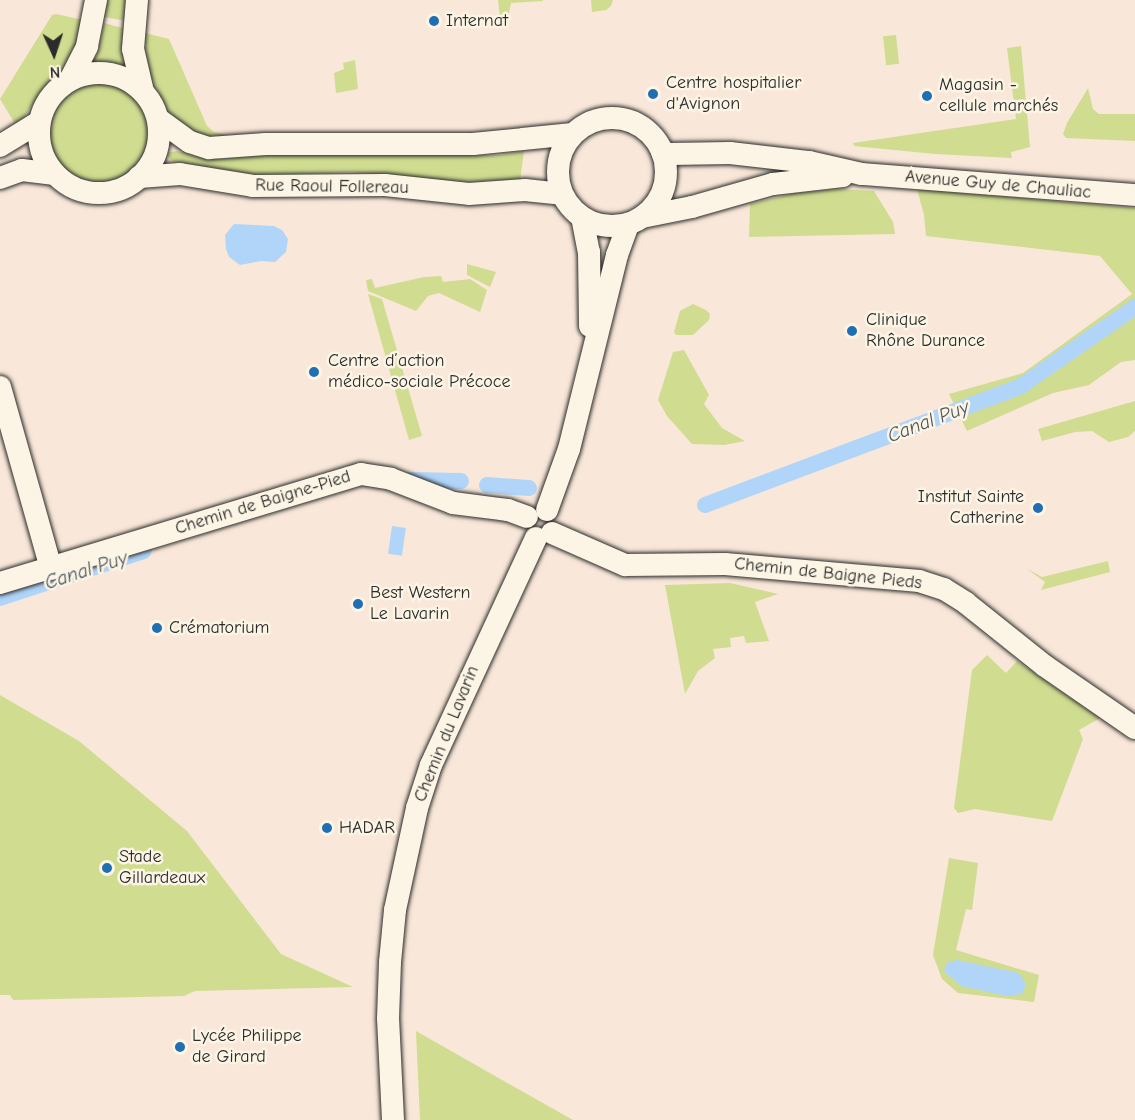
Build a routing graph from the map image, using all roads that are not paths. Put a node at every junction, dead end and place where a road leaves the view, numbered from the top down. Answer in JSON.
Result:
{"nodes":[{"id":1,"x":96,"y":0,"type":"edge"},
{"id":2,"x":137,"y":0,"type":"edge"},
{"id":3,"x":70,"y":80,"type":"junction"},
{"id":4,"x":143,"y":92,"type":"junction"},
{"id":5,"x":158,"y":119,"type":"junction"},
{"id":6,"x":39,"y":122,"type":"junction"},
{"id":7,"x":573,"y":134,"type":"junction"},
{"id":8,"x":0,"y":146,"type":"edge"},
{"id":9,"x":662,"y":152,"type":"junction"},
{"id":10,"x":55,"y":174,"type":"junction"},
{"id":11,"x":862,"y":174,"type":"junction"},
{"id":12,"x":139,"y":177,"type":"junction"},
{"id":13,"x":0,"y":178,"type":"edge"},
{"id":14,"x":562,"y":194,"type":"junction"},
{"id":15,"x":1135,"y":195,"type":"edge"},
{"id":16,"x":582,"y":217,"type":"junction"},
{"id":17,"x":635,"y":220,"type":"junction"},
{"id":18,"x":588,"y":366,"type":"junction"},
{"id":19,"x":0,"y":387,"type":"edge"},
{"id":20,"x":541,"y":525,"type":"junction"},
{"id":21,"x":619,"y":563,"type":"joint"},
{"id":22,"x":51,"y":569,"type":"junction"},
{"id":23,"x":0,"y":583,"type":"edge"},
{"id":24,"x":1135,"y":728,"type":"edge"},
{"id":25,"x":393,"y":1120,"type":"edge"}],
"edges":[{"from":1,"to":3,"type":"street"},
{"from":2,"to":4,"type":"street"},
{"from":3,"to":4,"type":"street"},
{"from":3,"to":6,"type":"street"},
{"from":4,"to":5,"type":"street"},
{"from":5,"to":7,"type":"street"},
{"from":5,"to":12,"type":"street"},
{"from":6,"to":8,"type":"street"},
{"from":6,"to":10,"type":"street"},
{"from":7,"to":9,"type":"street"},
{"from":7,"to":14,"type":"street"},
{"from":9,"to":11,"type":"street","name":"Avenue Guy de Chauliac"},
{"from":9,"to":17,"type":"street"},
{"from":10,"to":12,"type":"street"},
{"from":10,"to":13,"type":"street"},
{"from":11,"to":15,"type":"street","name":"Avenue Guy de Chauliac"},
{"from":11,"to":17,"type":"street","name":"Avenue Guy de Chauliac"},
{"from":12,"to":14,"type":"street","name":"Rue Raoul Follereau"},
{"from":14,"to":16,"type":"street"},
{"from":16,"to":17,"type":"street"},
{"from":16,"to":18,"type":"street","name":"Chemin du Lavarin"},
{"from":17,"to":18,"type":"street","name":"Chemin du Lavarin"},
{"from":18,"to":20,"type":"street","name":"Chemin du Lavarin"},
{"from":19,"to":22,"type":"street"},
{"from":20,"to":21,"type":"street","name":"Chemin de Baigne-Pied"},
{"from":20,"to":22,"type":"street","name":"Chemin de Baigne-Pied"},
{"from":20,"to":25,"type":"street","name":"Chemin du Lavarin"},
{"from":21,"to":24,"type":"street","name":"Chemin de Baigne Pieds"},
{"from":22,"to":23,"type":"street","name":"Chemin de Baigne-Pied"}]}
